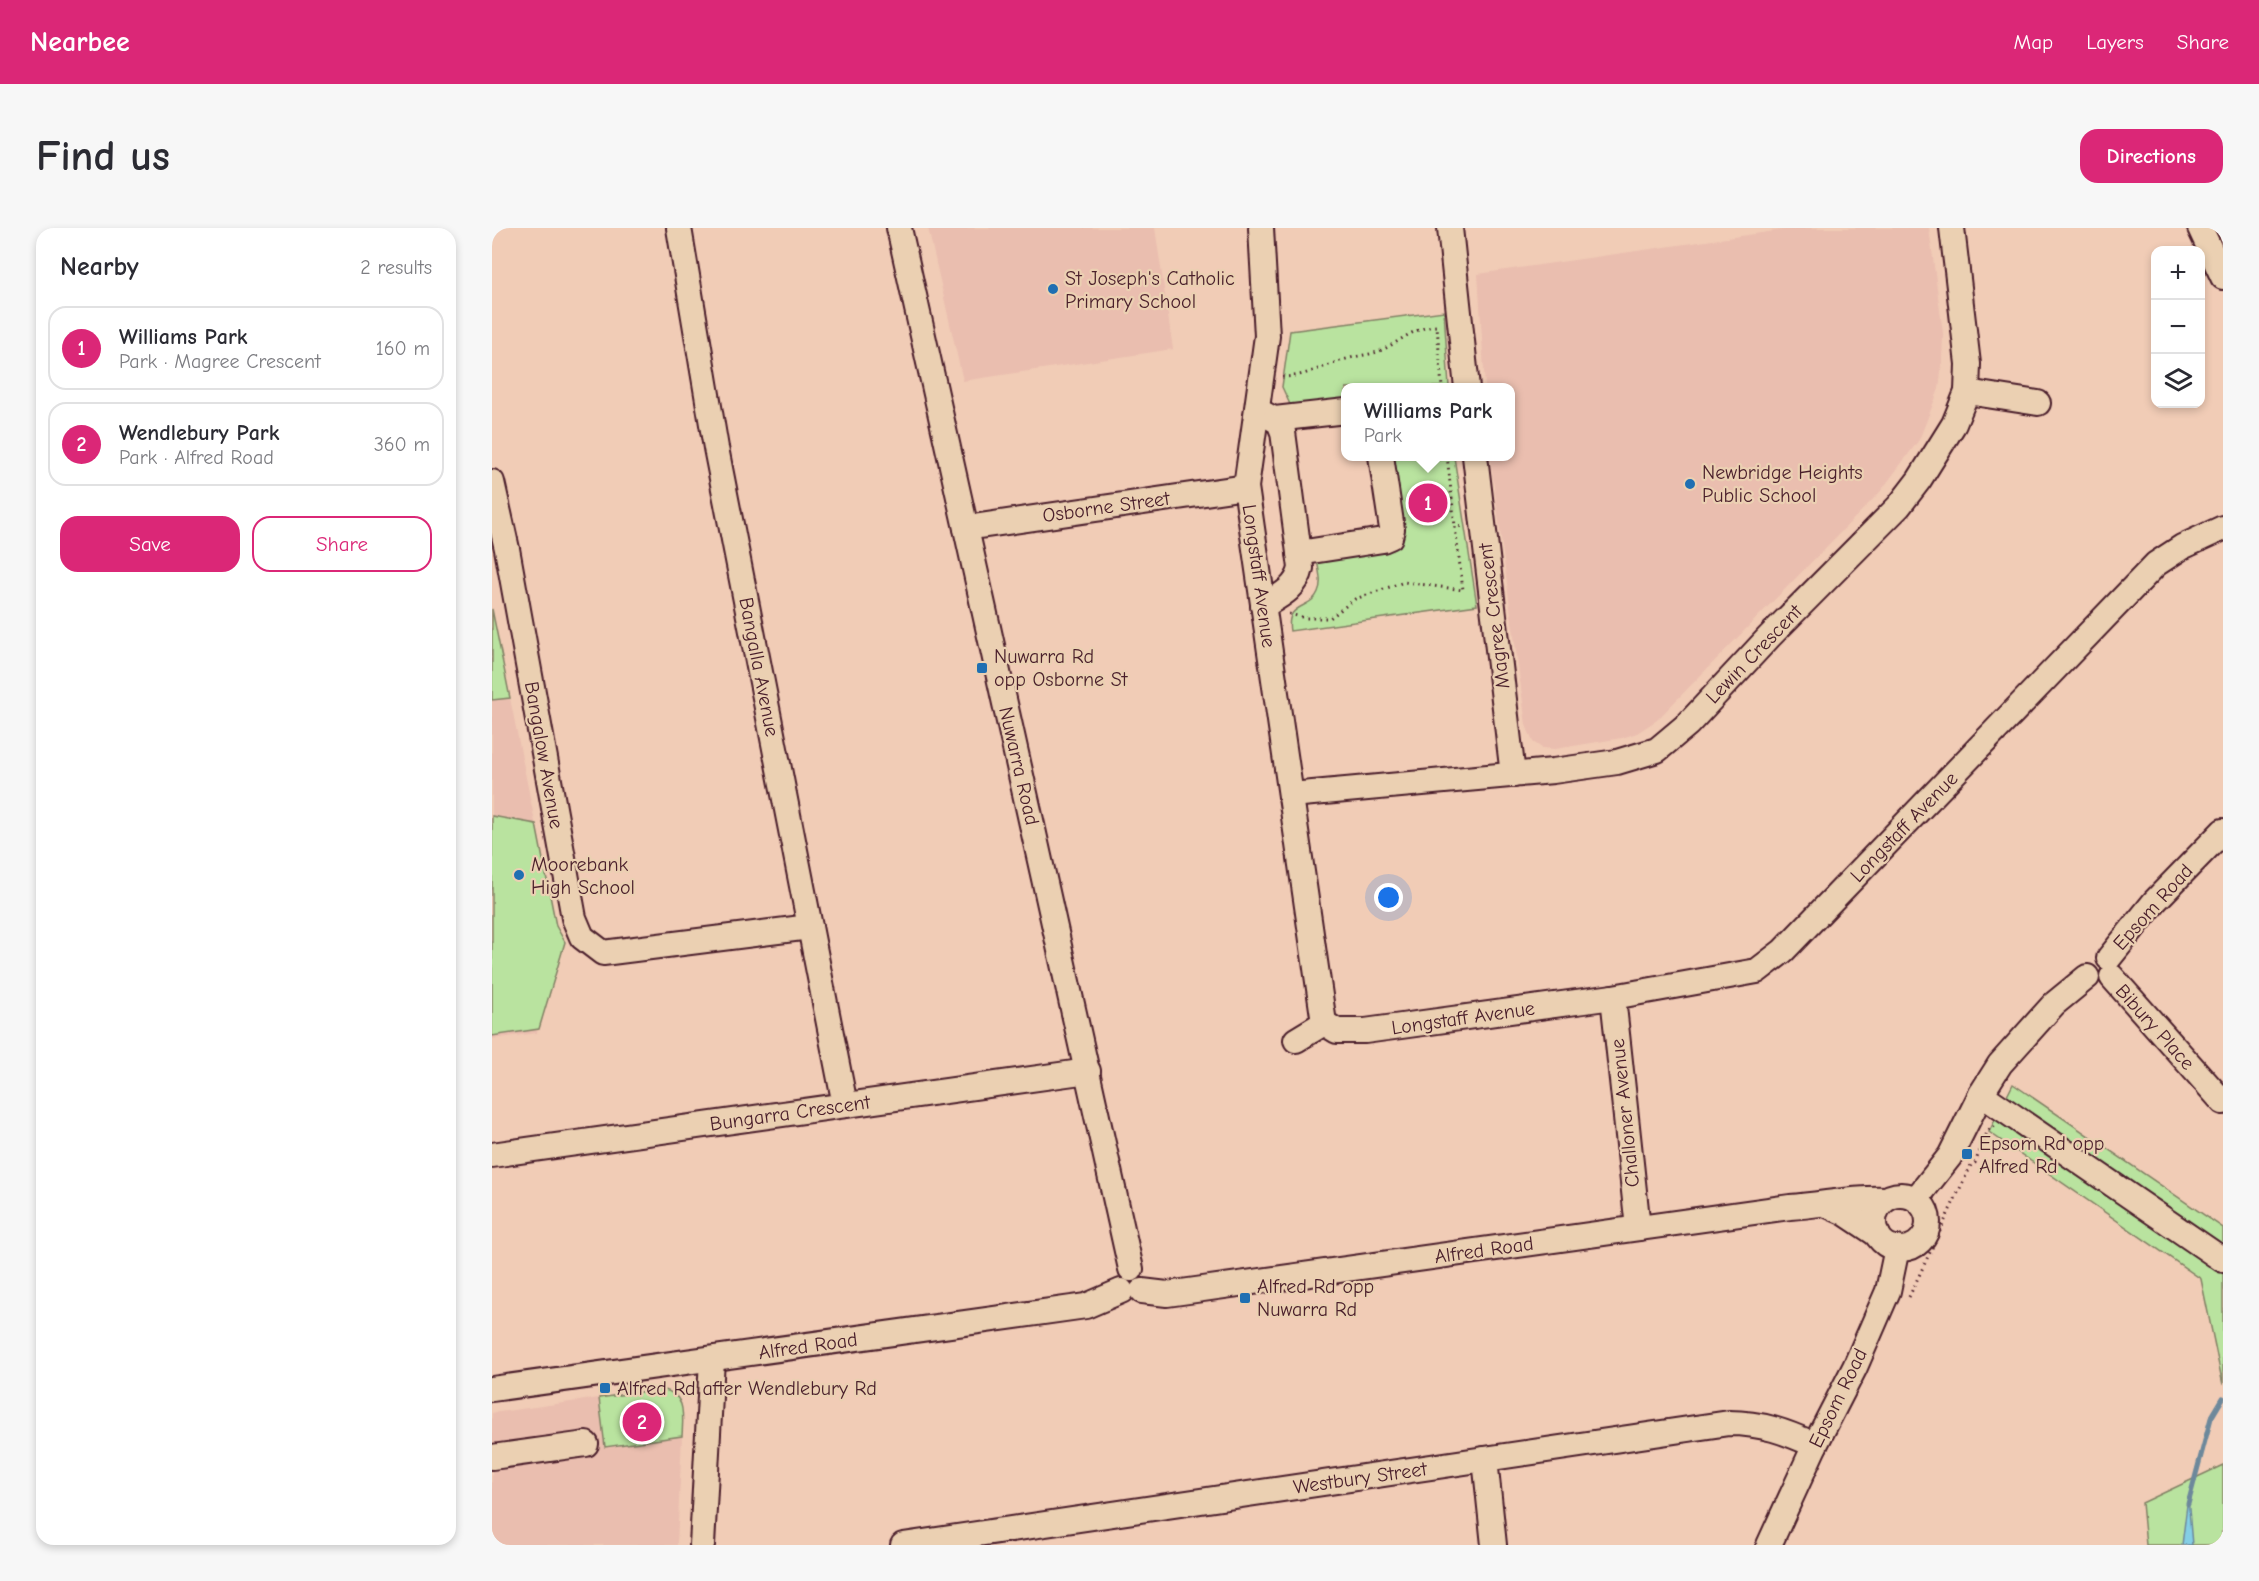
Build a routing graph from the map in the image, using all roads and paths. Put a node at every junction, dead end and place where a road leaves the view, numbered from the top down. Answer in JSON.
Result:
{"nodes":[{"id":1,"x":679,"y":228,"type":"edge"},
{"id":2,"x":899,"y":228,"type":"edge"},
{"id":3,"x":1261,"y":228,"type":"edge"},
{"id":4,"x":1450,"y":228,"type":"edge"},
{"id":5,"x":1952,"y":228,"type":"edge"},
{"id":6,"x":2200,"y":228,"type":"edge"},
{"id":7,"x":2223,"y":277,"type":"edge"},
{"id":8,"x":1442,"y":383,"type":"edge"},
{"id":9,"x":1467,"y":383,"type":"edge"},
{"id":10,"x":1280,"y":384,"type":"dead end"},
{"id":11,"x":1967,"y":392,"type":"junction"},
{"id":12,"x":2038,"y":403,"type":"dead end"},
{"id":13,"x":1341,"y":411,"type":"edge"},
{"id":14,"x":1266,"y":415,"type":"junction"},
{"id":15,"x":1382,"y":461,"type":"edge"},
{"id":16,"x":1448,"y":461,"type":"edge"},
{"id":17,"x":1476,"y":461,"type":"edge"},
{"id":18,"x":492,"y":482,"type":"edge"},
{"id":19,"x":1246,"y":487,"type":"junction"},
{"id":20,"x":1483,"y":524,"type":"junction"},
{"id":21,"x":1455,"y":527,"type":"junction"},
{"id":22,"x":966,"y":528,"type":"junction"},
{"id":23,"x":2223,"y":528,"type":"edge"},
{"id":24,"x":1299,"y":553,"type":"junction"},
{"id":25,"x":1263,"y":606,"type":"junction"},
{"id":26,"x":1293,"y":607,"type":"dead end"},
{"id":27,"x":1513,"y":775,"type":"junction"},
{"id":28,"x":1291,"y":795,"type":"junction"},
{"id":29,"x":2223,"y":831,"type":"edge"},
{"id":30,"x":810,"y":927,"type":"junction"},
{"id":31,"x":2110,"y":968,"type":"junction"},
{"id":32,"x":1613,"y":997,"type":"junction"},
{"id":33,"x":1324,"y":1023,"type":"junction"},
{"id":34,"x":1296,"y":1040,"type":"dead end"},
{"id":35,"x":1088,"y":1071,"type":"junction"},
{"id":36,"x":1981,"y":1094,"type":"junction"},
{"id":37,"x":2223,"y":1102,"type":"edge"},
{"id":38,"x":845,"y":1105,"type":"junction"},
{"id":39,"x":492,"y":1155,"type":"edge"},
{"id":40,"x":1886,"y":1199,"type":"junction"},
{"id":41,"x":1916,"y":1199,"type":"junction"},
{"id":42,"x":1827,"y":1205,"type":"junction"},
{"id":43,"x":1638,"y":1228,"type":"junction"},
{"id":44,"x":1887,"y":1241,"type":"junction"},
{"id":45,"x":2223,"y":1260,"type":"edge"},
{"id":46,"x":1131,"y":1291,"type":"junction"},
{"id":47,"x":712,"y":1359,"type":"junction"},
{"id":48,"x":492,"y":1389,"type":"edge"},
{"id":49,"x":586,"y":1444,"type":"dead end"},
{"id":50,"x":1815,"y":1445,"type":"junction"},
{"id":51,"x":492,"y":1457,"type":"edge"},
{"id":52,"x":1485,"y":1459,"type":"junction"},
{"id":53,"x":2223,"y":1531,"type":"edge"},
{"id":54,"x":702,"y":1545,"type":"edge"},
{"id":55,"x":903,"y":1545,"type":"edge"},
{"id":56,"x":1494,"y":1545,"type":"edge"},
{"id":57,"x":1769,"y":1545,"type":"edge"},
{"id":58,"x":2220,"y":1545,"type":"edge"}],
"edges":[{"from":1,"to":30,"type":"street","name":"Bangalla Avenue"},
{"from":2,"to":22,"type":"street","name":"Nuwarra Road"},
{"from":3,"to":14,"type":"street","name":"Longstaff Avenue"},
{"from":4,"to":9,"type":"street"},
{"from":5,"to":11,"type":"street","name":"Lewin Crescent"},
{"from":6,"to":7,"type":"street"},
{"from":8,"to":10,"type":"path"},
{"from":11,"to":12,"type":"street"},
{"from":11,"to":27,"type":"street","name":"Lewin Crescent"},
{"from":13,"to":14,"type":"street"},
{"from":14,"to":19,"type":"street","name":"Longstaff Avenue"},
{"from":14,"to":24,"type":"street"},
{"from":15,"to":24,"type":"street"},
{"from":16,"to":21,"type":"path"},
{"from":17,"to":20,"type":"street","name":"Magree Crescent"},
{"from":18,"to":30,"type":"street","name":"Bangalow Avenue"},
{"from":19,"to":22,"type":"street","name":"Osborne Street"},
{"from":19,"to":25,"type":"street","name":"Longstaff Avenue"},
{"from":20,"to":21,"type":"path"},
{"from":20,"to":27,"type":"street","name":"Magree Crescent"},
{"from":21,"to":26,"type":"path"},
{"from":22,"to":35,"type":"street","name":"Nuwarra Road"},
{"from":23,"to":32,"type":"street","name":"Longstaff Avenue"},
{"from":24,"to":25,"type":"street"},
{"from":25,"to":28,"type":"street","name":"Longstaff Avenue"},
{"from":27,"to":28,"type":"street","name":"Lewin Crescent"},
{"from":28,"to":33,"type":"street","name":"Longstaff Avenue"},
{"from":29,"to":31,"type":"street","name":"Epsom Road"},
{"from":30,"to":38,"type":"street","name":"Bangalla Avenue"},
{"from":31,"to":36,"type":"street"},
{"from":31,"to":37,"type":"street","name":"Bibury Place"},
{"from":32,"to":33,"type":"street","name":"Longstaff Avenue"},
{"from":32,"to":43,"type":"street","name":"Challoner Avenue"},
{"from":33,"to":34,"type":"street"},
{"from":35,"to":38,"type":"street","name":"Bungarra Crescent"},
{"from":35,"to":46,"type":"street","name":"Nuwarra Road"},
{"from":36,"to":41,"type":"street"},
{"from":36,"to":45,"type":"street"},
{"from":38,"to":39,"type":"street","name":"Bungarra Crescent"},
{"from":40,"to":41,"type":"street"},
{"from":40,"to":42,"type":"street","name":"Alfred Road"},
{"from":40,"to":44,"type":"street"},
{"from":41,"to":44,"type":"street"},
{"from":42,"to":43,"type":"street","name":"Alfred Road"},
{"from":42,"to":44,"type":"street"},
{"from":43,"to":46,"type":"street","name":"Alfred Road"},
{"from":44,"to":50,"type":"street","name":"Epsom Road"},
{"from":46,"to":47,"type":"street","name":"Alfred Road"},
{"from":47,"to":48,"type":"street","name":"Alfred Road"},
{"from":47,"to":54,"type":"street"},
{"from":49,"to":51,"type":"street"},
{"from":50,"to":52,"type":"street","name":"Westbury Street"},
{"from":50,"to":57,"type":"street","name":"Epsom Road"},
{"from":52,"to":55,"type":"street","name":"Westbury Street"},
{"from":52,"to":56,"type":"street"},
{"from":53,"to":58,"type":"path"}]}
